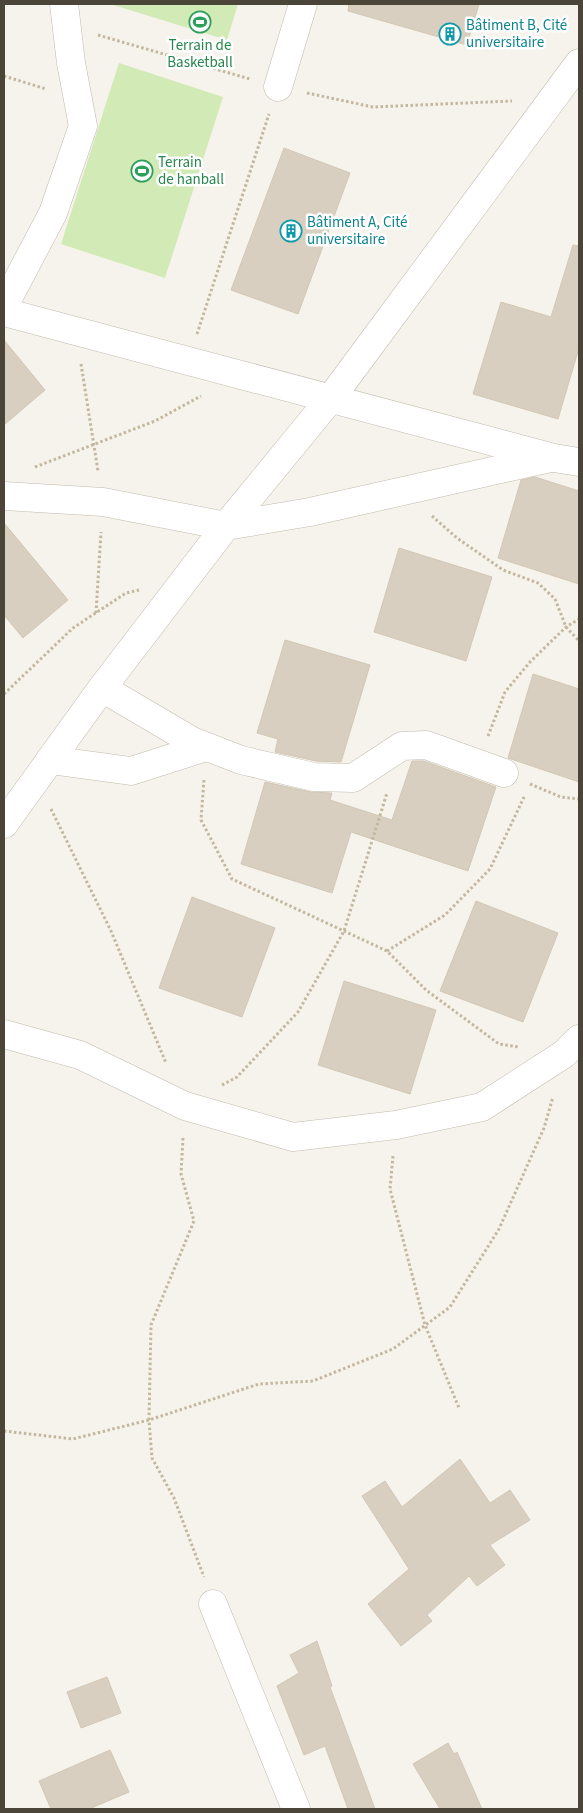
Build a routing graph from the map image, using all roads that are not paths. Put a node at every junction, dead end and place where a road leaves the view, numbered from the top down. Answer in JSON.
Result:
{"nodes":[{"id":1,"x":64,"y":4,"type":"edge"},
{"id":2,"x":303,"y":4,"type":"edge"},
{"id":3,"x":577,"y":71,"type":"edge"},
{"id":4,"x":278,"y":87,"type":"road end"},
{"id":5,"x":4,"y":306,"type":"edge"},
{"id":6,"x":4,"y":312,"type":"edge"},
{"id":7,"x":331,"y":398,"type":"junction"},
{"id":8,"x":567,"y":460,"type":"edge"},
{"id":9,"x":4,"y":496,"type":"edge"},
{"id":10,"x":226,"y":526,"type":"junction"},
{"id":11,"x":102,"y":688,"type":"junction"},
{"id":12,"x":206,"y":747,"type":"junction"},
{"id":13,"x":43,"y":769,"type":"junction"},
{"id":14,"x":504,"y":773,"type":"road end"},
{"id":15,"x":4,"y":824,"type":"edge"},
{"id":16,"x":4,"y":1034,"type":"edge"},
{"id":17,"x":572,"y":1046,"type":"edge"},
{"id":18,"x":213,"y":1604,"type":"road end"},
{"id":19,"x":296,"y":1809,"type":"edge"}],
"edges":[{"from":1,"to":5,"type":"street"},
{"from":2,"to":4,"type":"street"},
{"from":3,"to":7,"type":"street"},
{"from":6,"to":7,"type":"street"},
{"from":7,"to":8,"type":"street"},
{"from":7,"to":10,"type":"street"},
{"from":8,"to":10,"type":"street"},
{"from":9,"to":10,"type":"street"},
{"from":10,"to":11,"type":"street"},
{"from":11,"to":12,"type":"street"},
{"from":11,"to":13,"type":"street"},
{"from":12,"to":13,"type":"street"},
{"from":12,"to":14,"type":"street"},
{"from":13,"to":15,"type":"street"},
{"from":16,"to":17,"type":"street"},
{"from":18,"to":19,"type":"street"}]}
